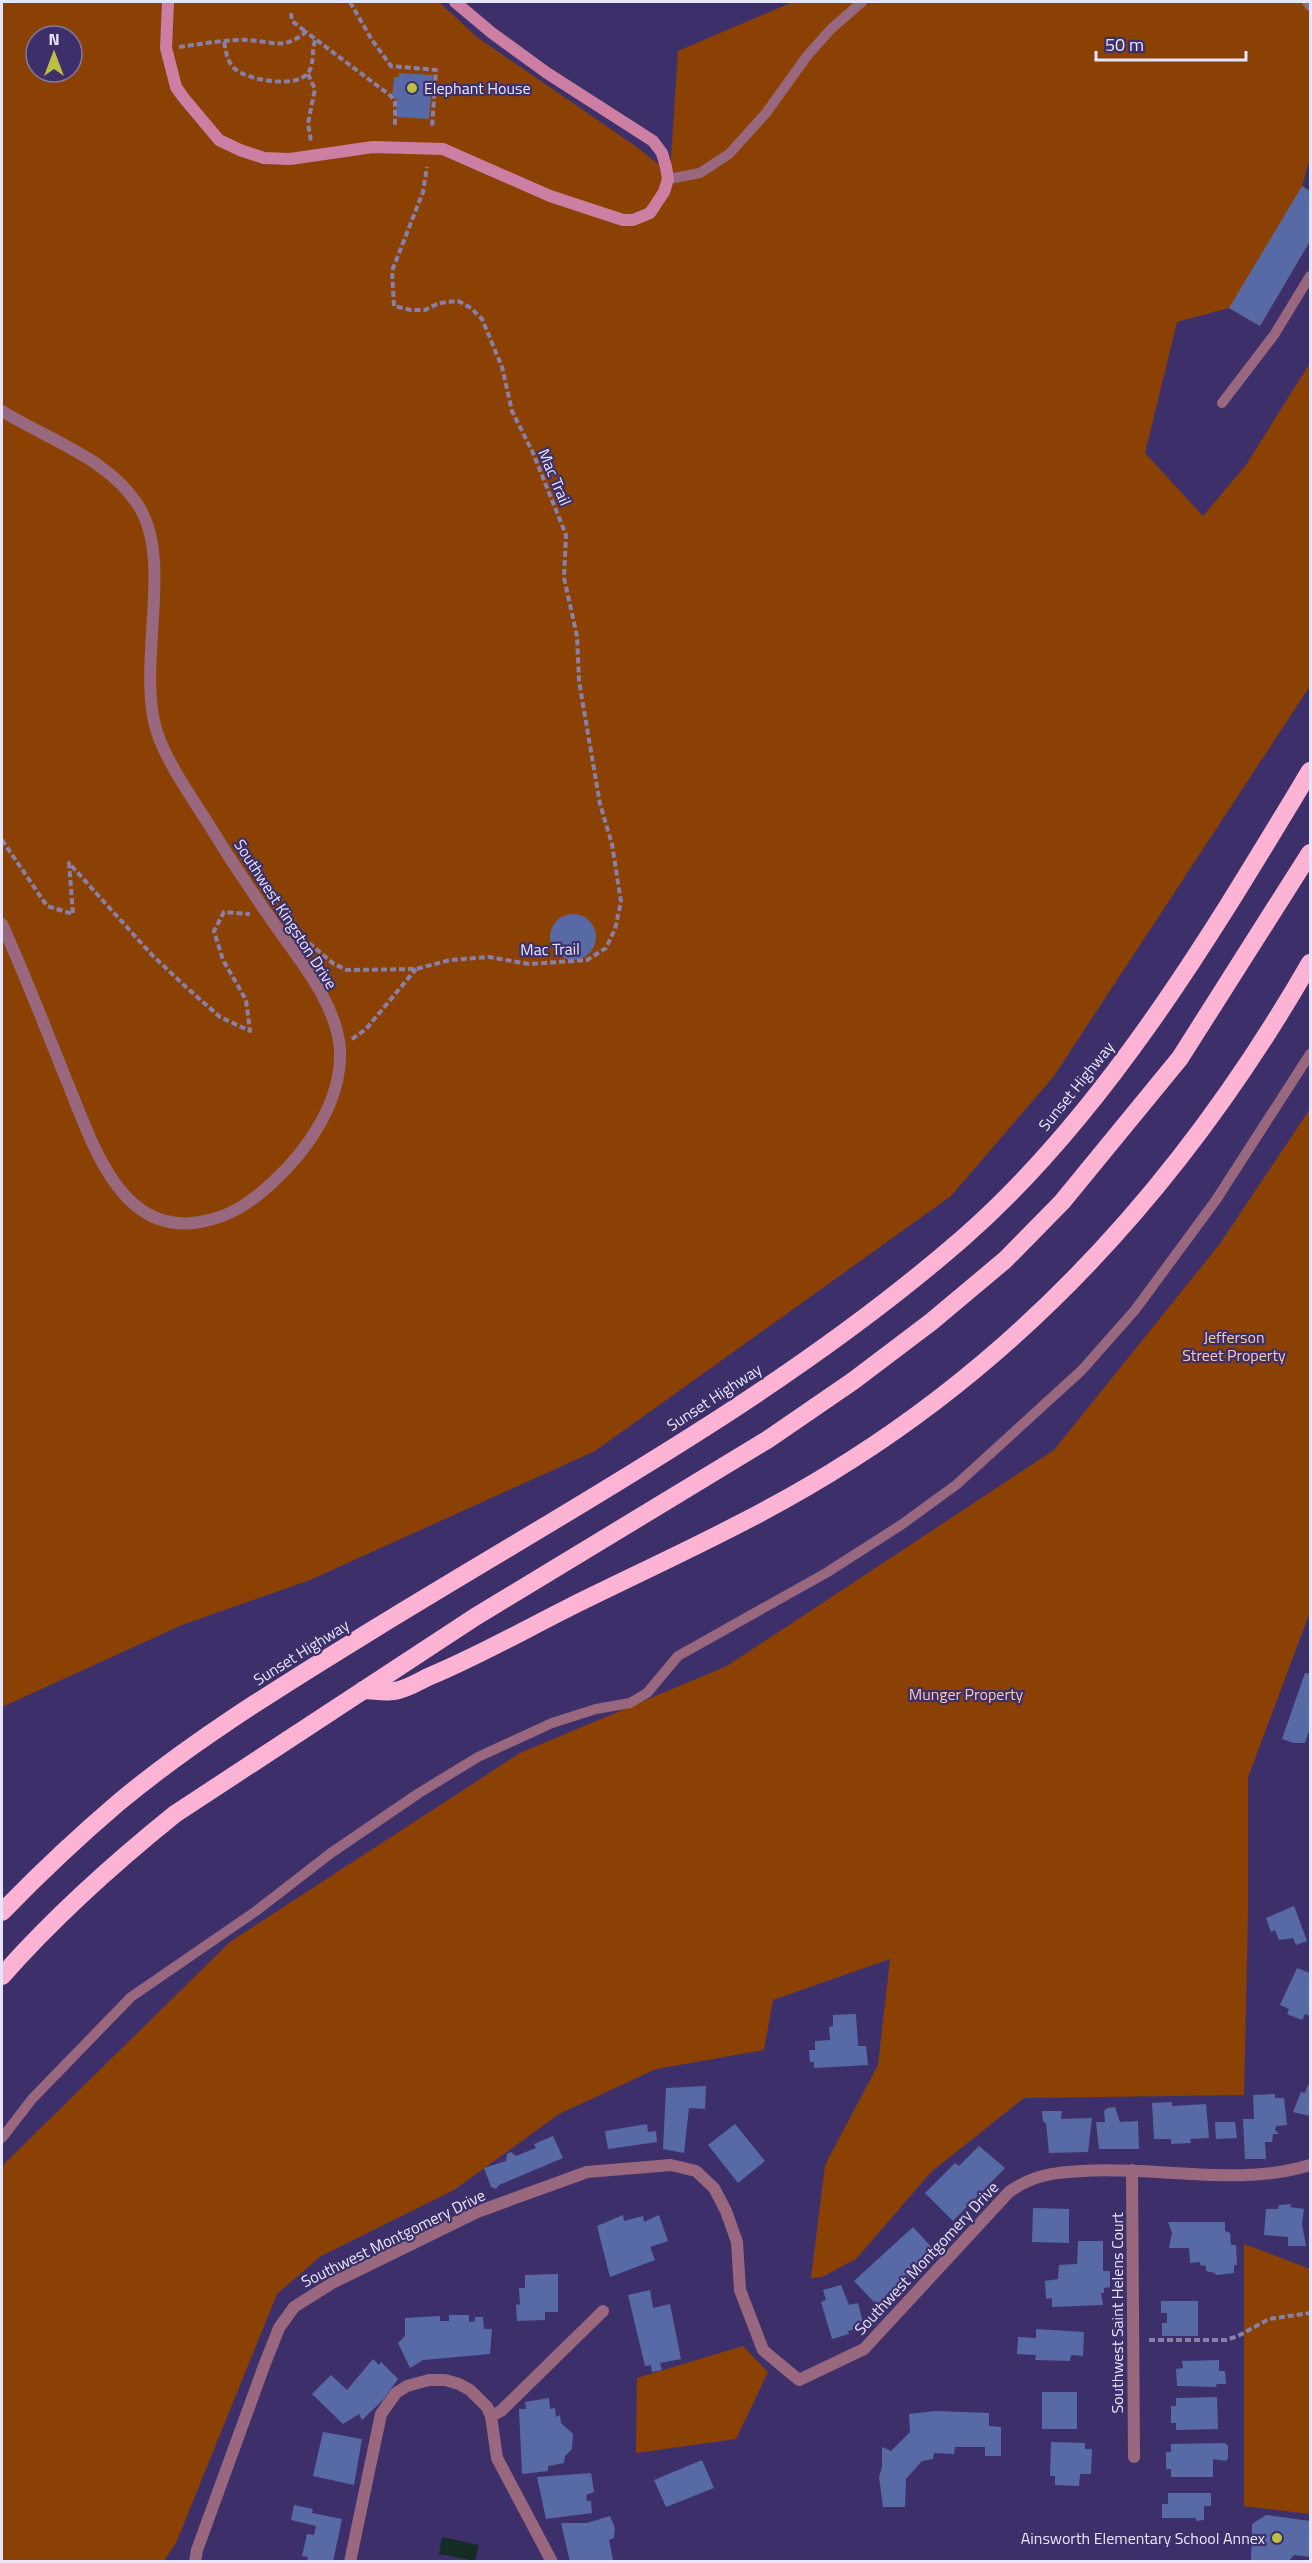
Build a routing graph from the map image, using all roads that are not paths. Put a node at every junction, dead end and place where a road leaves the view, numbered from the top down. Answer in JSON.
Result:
{"nodes":[{"id":1,"x":168,"y":2,"type":"edge"},
{"id":2,"x":454,"y":2,"type":"edge"},
{"id":3,"x":862,"y":2,"type":"edge"},
{"id":4,"x":1307,"y":2,"type":"edge"},
{"id":5,"x":1311,"y":6,"type":"edge"},
{"id":6,"x":668,"y":178,"type":"junction"},
{"id":7,"x":1311,"y":276,"type":"edge"},
{"id":8,"x":1222,"y":403,"type":"dead end"},
{"id":9,"x":2,"y":411,"type":"edge"},
{"id":10,"x":1311,"y":771,"type":"edge"},
{"id":11,"x":1311,"y":854,"type":"edge"},
{"id":12,"x":2,"y":924,"type":"edge"},
{"id":13,"x":1311,"y":963,"type":"edge"},
{"id":14,"x":1311,"y":1054,"type":"edge"},
{"id":15,"x":363,"y":1689,"type":"junction"},
{"id":16,"x":2,"y":1912,"type":"edge"},
{"id":17,"x":2,"y":1976,"type":"edge"},
{"id":18,"x":2,"y":2138,"type":"edge"},
{"id":19,"x":1311,"y":2165,"type":"edge"},
{"id":20,"x":1132,"y":2170,"type":"junction"},
{"id":21,"x":603,"y":2311,"type":"dead end"},
{"id":22,"x":491,"y":2416,"type":"junction"},
{"id":23,"x":1134,"y":2457,"type":"dead end"},
{"id":24,"x":195,"y":2562,"type":"edge"},
{"id":25,"x":350,"y":2562,"type":"edge"},
{"id":26,"x":552,"y":2562,"type":"edge"}],
"edges":[{"from":1,"to":6,"type":"street"},
{"from":2,"to":6,"type":"street"},
{"from":3,"to":6,"type":"lane"},
{"from":4,"to":5,"type":"lane"},
{"from":7,"to":8,"type":"lane"},
{"from":9,"to":12,"type":"street","name":"Southwest Kingston Drive"},
{"from":10,"to":16,"type":"highway","name":"Sunset Highway"},
{"from":11,"to":15,"type":"highway"},
{"from":13,"to":15,"type":"highway"},
{"from":14,"to":18,"type":"lane"},
{"from":15,"to":17,"type":"highway"},
{"from":19,"to":20,"type":"street","name":"Southwest Montgomery Drive"},
{"from":20,"to":23,"type":"street","name":"Southwest Saint Helens Court"},
{"from":20,"to":24,"type":"street","name":"Southwest Montgomery Drive"},
{"from":21,"to":22,"type":"street"},
{"from":22,"to":25,"type":"street"},
{"from":22,"to":26,"type":"street"}]}
